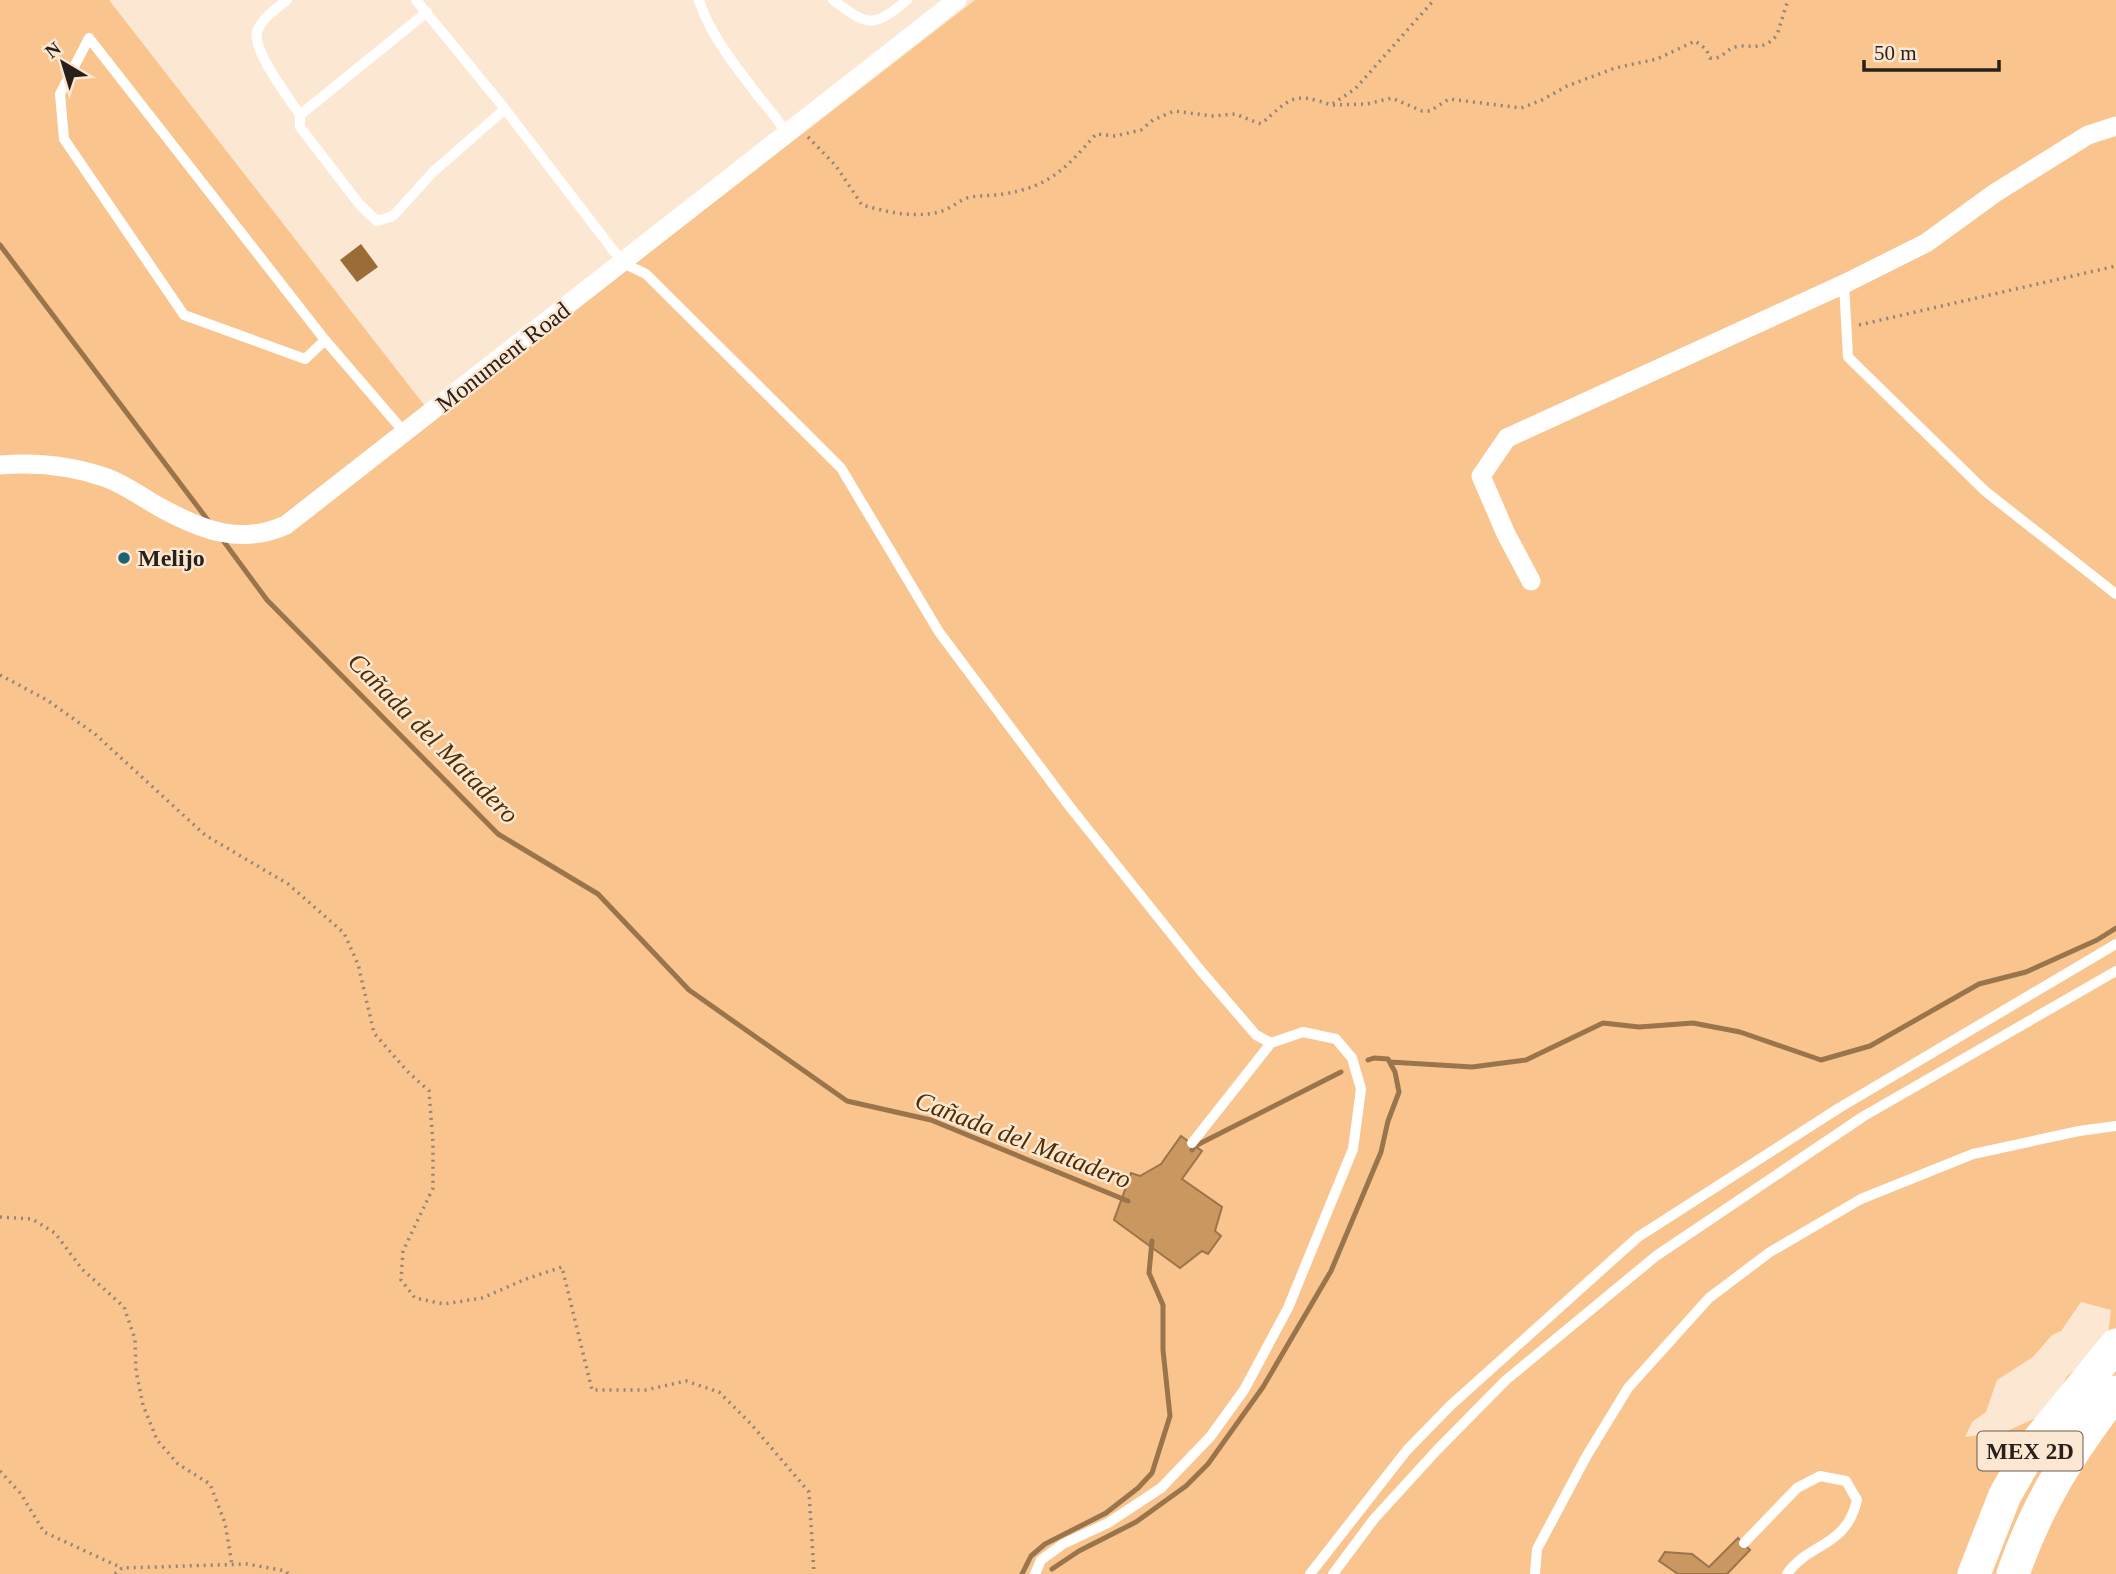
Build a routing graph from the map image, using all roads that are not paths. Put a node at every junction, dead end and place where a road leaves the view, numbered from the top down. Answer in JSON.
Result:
{"nodes":[{"id":1,"x":287,"y":0,"type":"edge"},
{"id":2,"x":416,"y":0,"type":"edge"},
{"id":3,"x":699,"y":0,"type":"edge"},
{"id":4,"x":833,"y":0,"type":"edge"},
{"id":5,"x":907,"y":0,"type":"edge"},
{"id":6,"x":957,"y":0,"type":"edge"},
{"id":7,"x":427,"y":12,"type":"junction"},
{"id":8,"x":505,"y":109,"type":"junction"},
{"id":9,"x":300,"y":115,"type":"junction"},
{"id":10,"x":2116,"y":126,"type":"edge"},
{"id":11,"x":794,"y":130,"type":"junction"},
{"id":12,"x":623,"y":263,"type":"junction"},
{"id":13,"x":1844,"y":284,"type":"junction"},
{"id":14,"x":325,"y":340,"type":"junction"},
{"id":15,"x":405,"y":433,"type":"junction"},
{"id":16,"x":0,"y":465,"type":"edge"},
{"id":17,"x":1531,"y":581,"type":"dead end"},
{"id":18,"x":2116,"y":594,"type":"edge"},
{"id":19,"x":2116,"y":944,"type":"edge"},
{"id":20,"x":2116,"y":971,"type":"edge"},
{"id":21,"x":1271,"y":1044,"type":"junction"},
{"id":22,"x":2116,"y":1126,"type":"edge"},
{"id":23,"x":1192,"y":1143,"type":"dead end"},
{"id":24,"x":2116,"y":1345,"type":"edge"},
{"id":25,"x":2116,"y":1392,"type":"edge"},
{"id":26,"x":1744,"y":1544,"type":"dead end"},
{"id":27,"x":1035,"y":1574,"type":"edge"},
{"id":28,"x":1310,"y":1574,"type":"edge"},
{"id":29,"x":1333,"y":1574,"type":"edge"},
{"id":30,"x":1535,"y":1574,"type":"edge"},
{"id":31,"x":1787,"y":1574,"type":"edge"},
{"id":32,"x":1975,"y":1574,"type":"edge"},
{"id":33,"x":2013,"y":1574,"type":"edge"}],
"edges":[{"from":1,"to":9,"type":"lane"},
{"from":2,"to":7,"type":"lane"},
{"from":3,"to":11,"type":"lane"},
{"from":4,"to":5,"type":"lane"},
{"from":6,"to":11,"type":"street","name":"Monument Road"},
{"from":7,"to":8,"type":"lane"},
{"from":7,"to":9,"type":"lane"},
{"from":8,"to":9,"type":"lane"},
{"from":8,"to":12,"type":"lane"},
{"from":10,"to":13,"type":"street"},
{"from":11,"to":12,"type":"street","name":"Monument Road"},
{"from":12,"to":15,"type":"street","name":"Monument Road"},
{"from":12,"to":21,"type":"lane"},
{"from":13,"to":17,"type":"street"},
{"from":13,"to":18,"type":"lane"},
{"from":14,"to":14,"type":"lane"},
{"from":14,"to":15,"type":"lane"},
{"from":15,"to":16,"type":"street","name":"Monument Road"},
{"from":19,"to":28,"type":"lane"},
{"from":20,"to":29,"type":"lane"},
{"from":21,"to":23,"type":"lane"},
{"from":21,"to":27,"type":"lane"},
{"from":22,"to":30,"type":"lane"},
{"from":24,"to":32,"type":"highway","number":"MEX 2D"},
{"from":25,"to":33,"type":"highway","number":"MEX 2D"},
{"from":26,"to":31,"type":"lane"}]}
